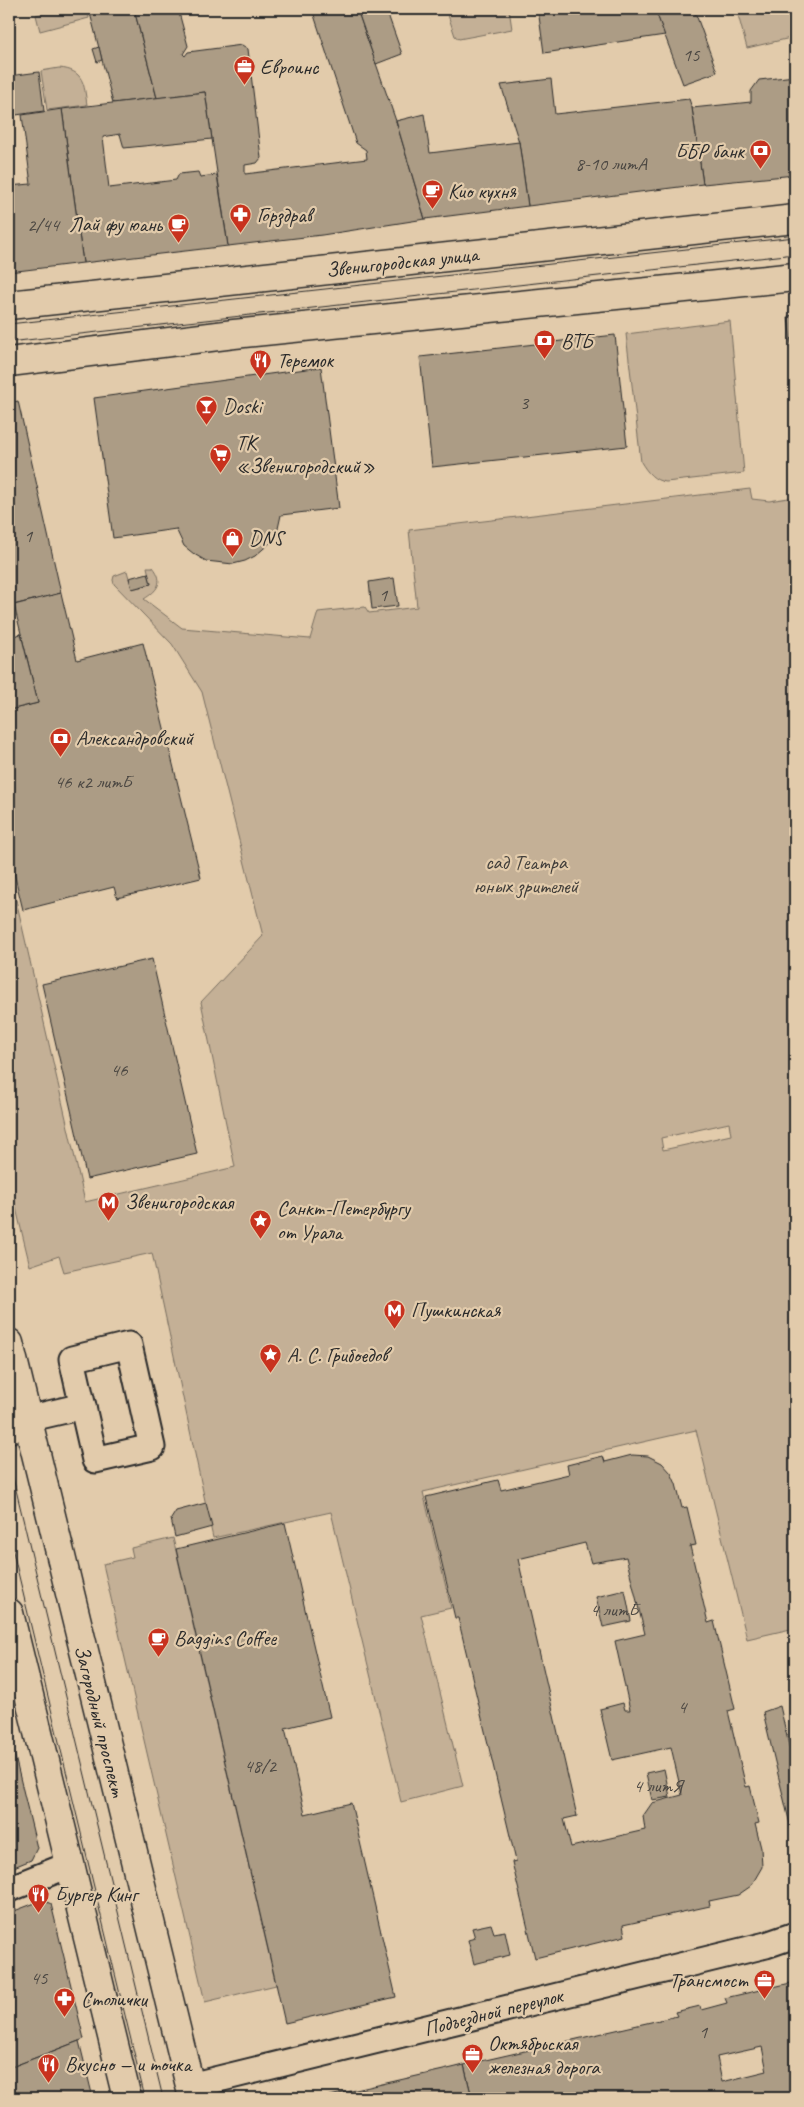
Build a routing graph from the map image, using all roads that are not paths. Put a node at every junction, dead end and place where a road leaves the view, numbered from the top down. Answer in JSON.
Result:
{"nodes":[{"id":1,"x":795,"y":219,"type":"edge"},
{"id":2,"x":795,"y":277,"type":"edge"},
{"id":3,"x":9,"y":305,"type":"edge"},
{"id":4,"x":9,"y":362,"type":"edge"},
{"id":5,"x":9,"y":1343,"type":"edge"},
{"id":6,"x":83,"y":1406,"type":"junction"},
{"id":7,"x":15,"y":1421,"type":"edge"},
{"id":8,"x":9,"y":1613,"type":"edge"},
{"id":9,"x":69,"y":1865,"type":"junction"},
{"id":10,"x":9,"y":1889,"type":"edge"},
{"id":11,"x":795,"y":1935,"type":"edge"},
{"id":12,"x":191,"y":2092,"type":"edge"},
{"id":13,"x":127,"y":2098,"type":"edge"}],
"edges":[{"from":1,"to":3,"type":"main road","name":"Звенигородская улица"},
{"from":2,"to":4,"type":"main road"},
{"from":5,"to":7,"type":"main road","name":"Загородный проспект"},
{"from":6,"to":6,"type":"street"},
{"from":6,"to":7,"type":"street"},
{"from":7,"to":12,"type":"main road","name":"Загородный проспект"},
{"from":8,"to":9,"type":"main road"},
{"from":9,"to":10,"type":"street"},
{"from":9,"to":13,"type":"main road"},
{"from":11,"to":12,"type":"street","name":"Подъездной переулок"}]}
